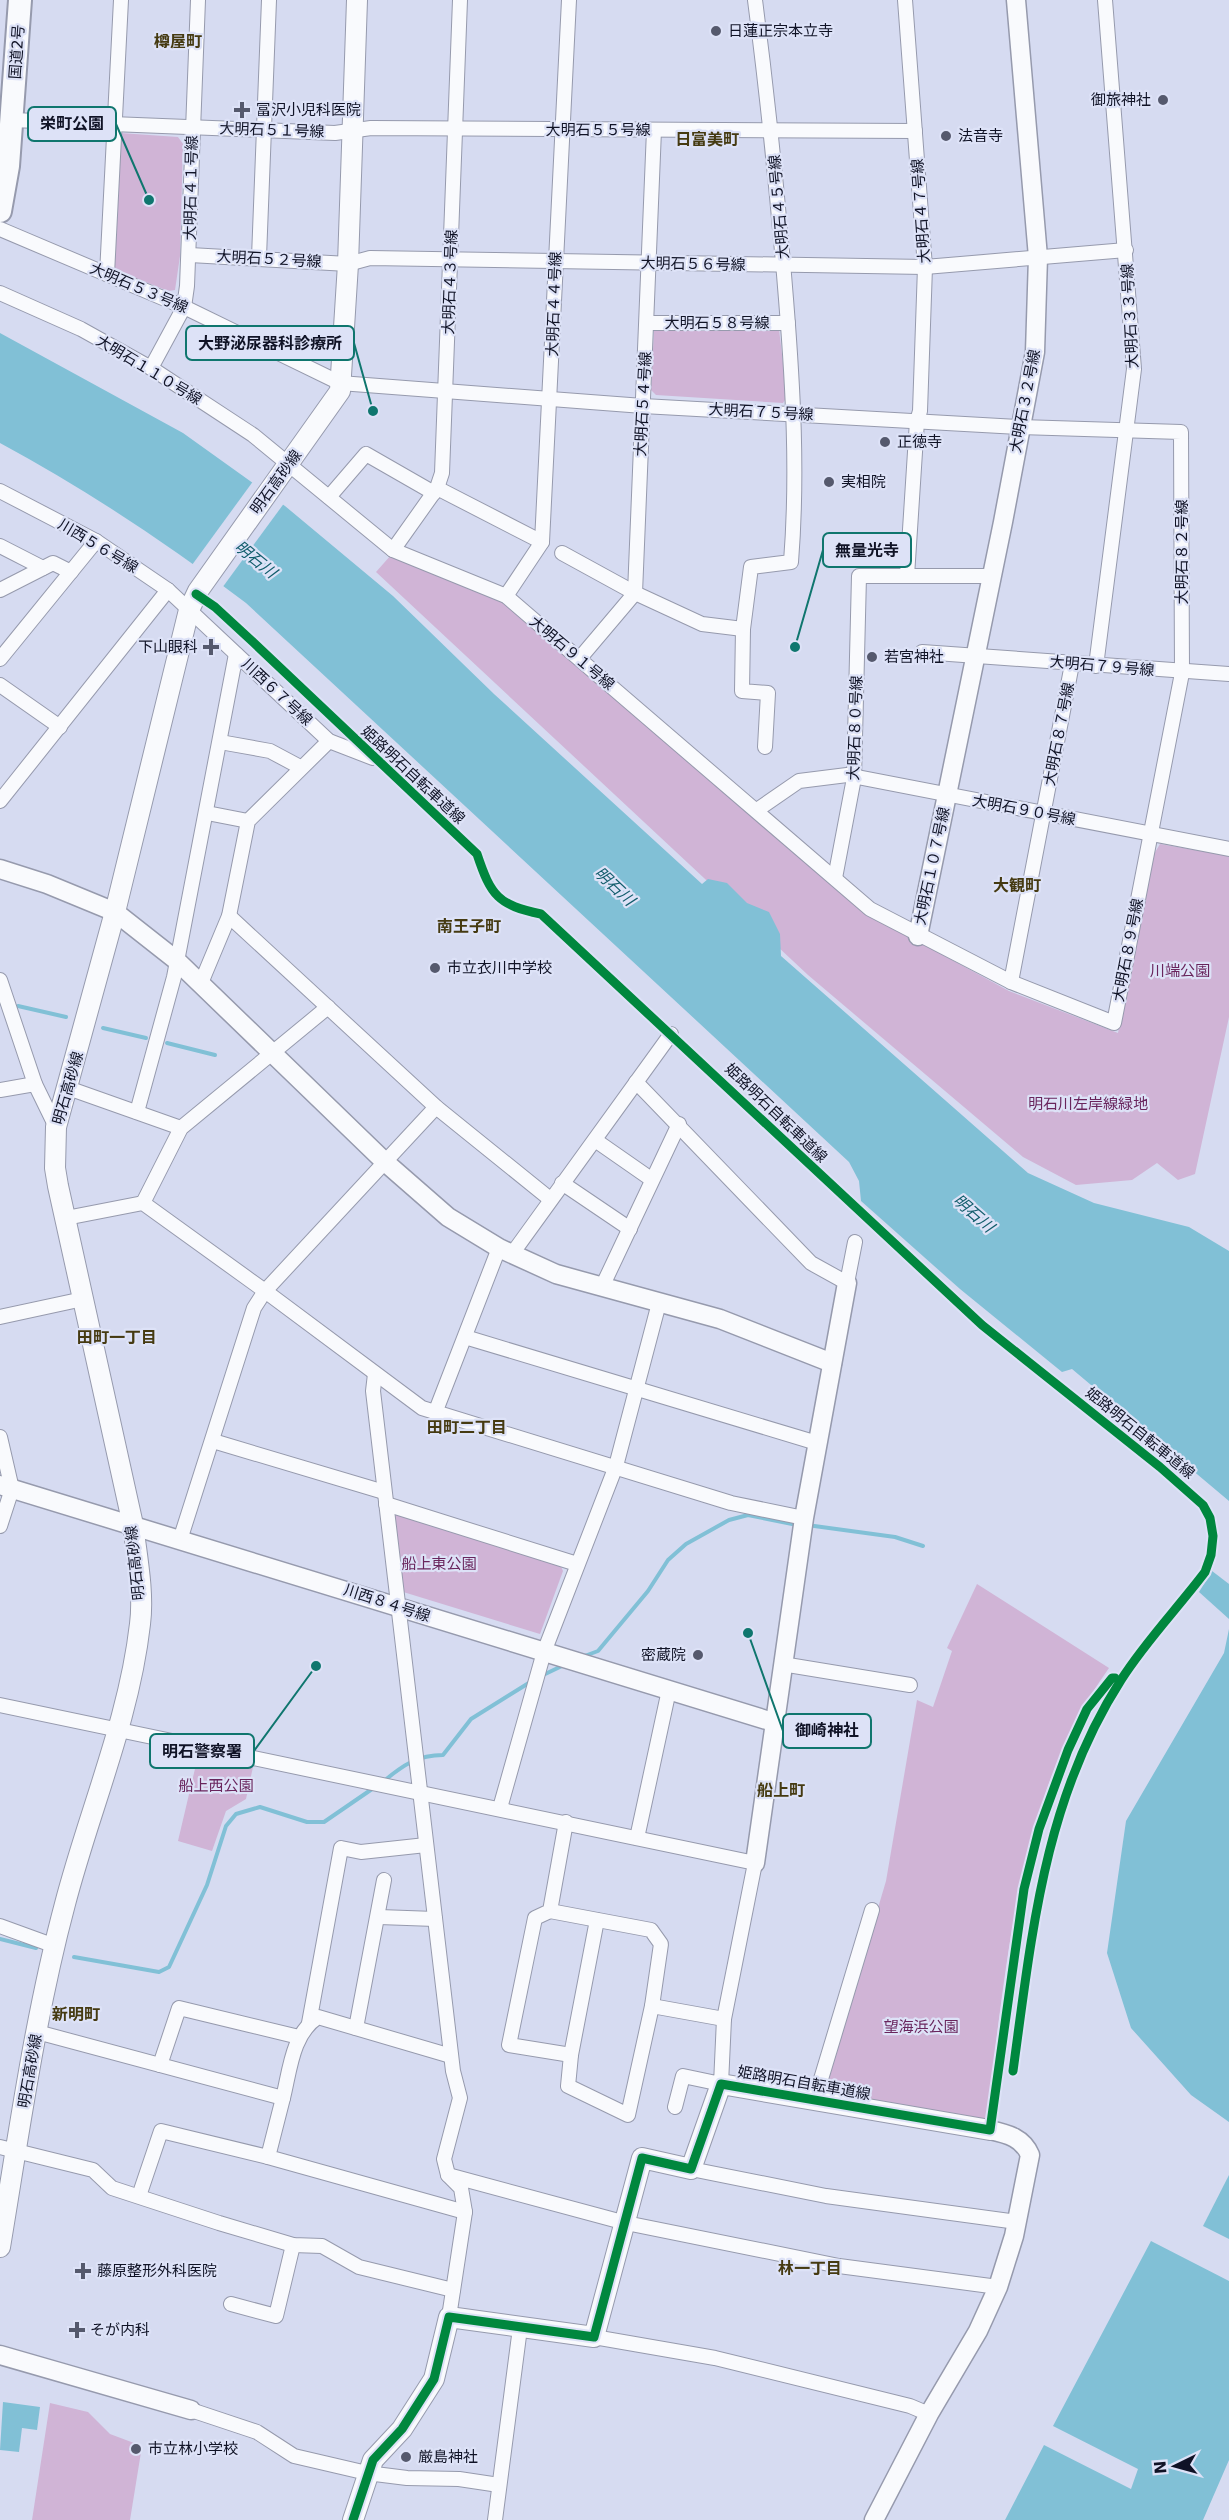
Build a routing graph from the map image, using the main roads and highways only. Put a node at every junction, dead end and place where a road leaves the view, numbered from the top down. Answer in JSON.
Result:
{"nodes":[{"id":1,"x":20,"y":0,"type":"edge"},
{"id":2,"x":357,"y":0,"type":"edge"},
{"id":3,"x":0,"y":211,"type":"edge"},
{"id":4,"x":990,"y":2130,"type":"road end"},
{"id":5,"x":8,"y":2149,"type":"edge"},
{"id":6,"x":0,"y":2247,"type":"edge"},
{"id":7,"x":353,"y":2520,"type":"edge"}],
"edges":[{"from":1,"to":3,"type":"highway","name":"国道2号"},
{"from":2,"to":5,"type":"main road","name":"明石高砂線"},
{"from":4,"to":7,"type":"main road","name":"姫路明石自転車道線"},
{"from":5,"to":6,"type":"main road","name":"明石高砂線"}]}
